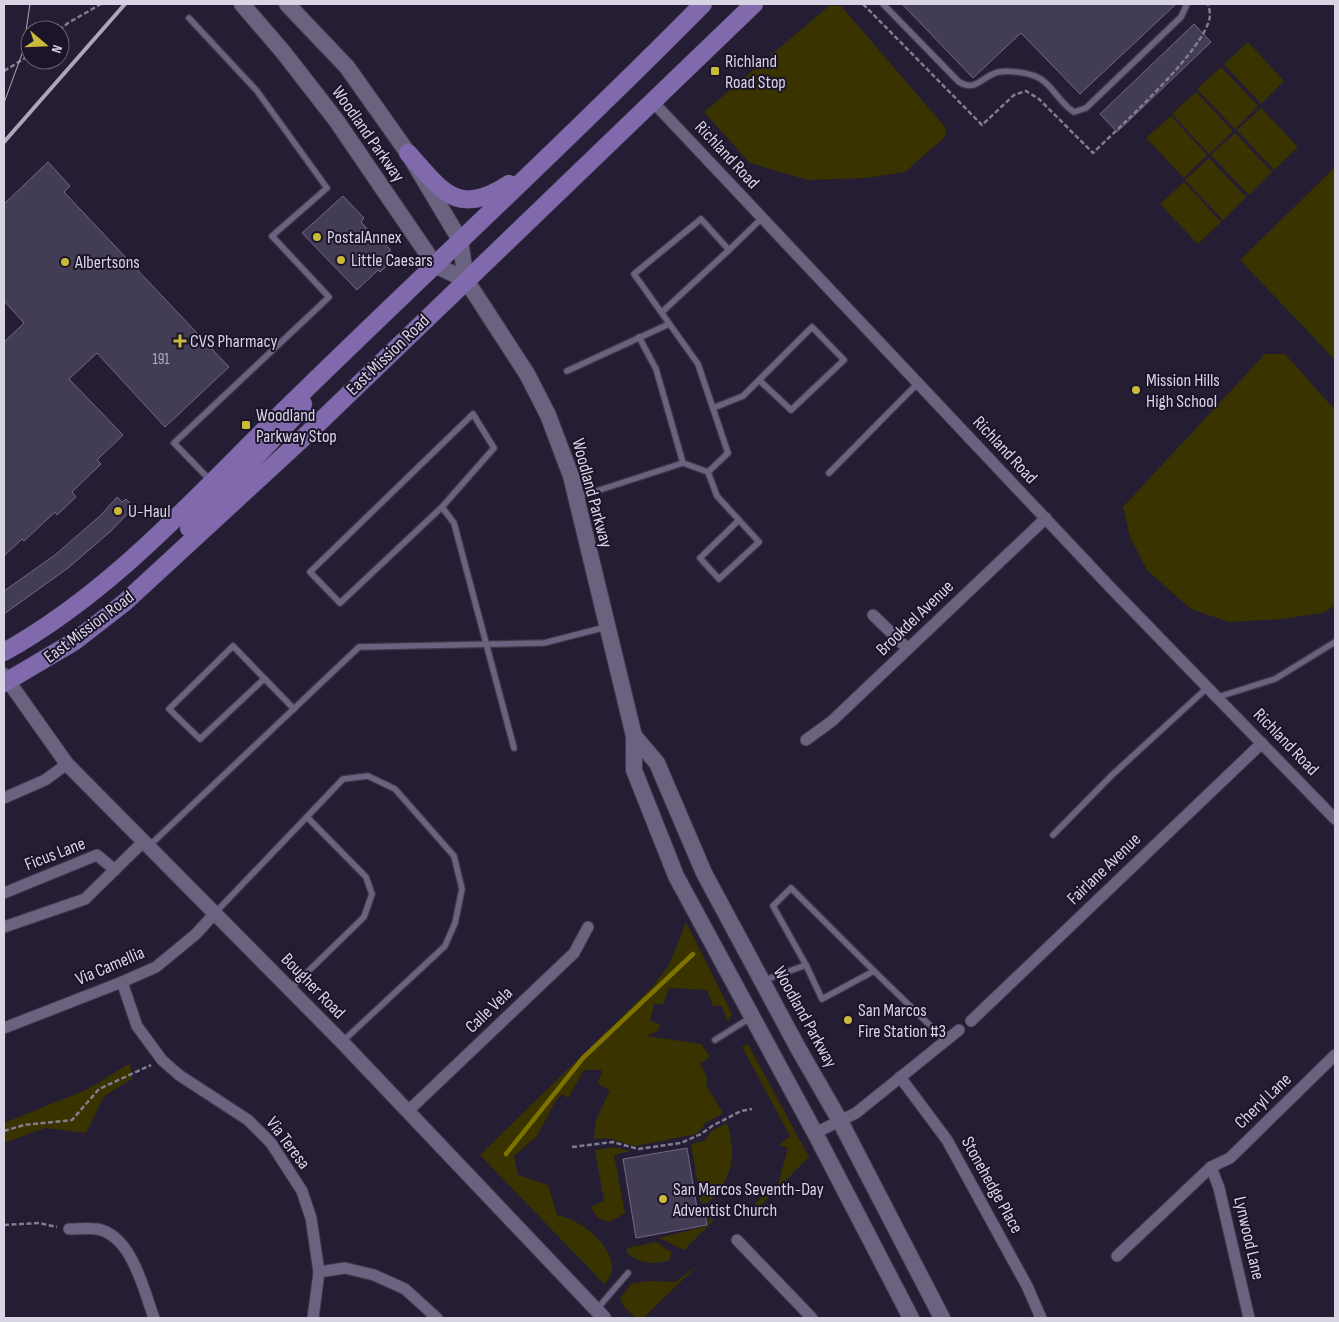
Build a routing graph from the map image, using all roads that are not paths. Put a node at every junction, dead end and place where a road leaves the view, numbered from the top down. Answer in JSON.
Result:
{"nodes":[{"id":1,"x":242,"y":4,"type":"edge"},
{"id":2,"x":287,"y":4,"type":"edge"},
{"id":3,"x":703,"y":4,"type":"edge"},
{"id":4,"x":754,"y":4,"type":"edge"},
{"id":5,"x":884,"y":4,"type":"edge"},
{"id":6,"x":1187,"y":4,"type":"edge"},
{"id":7,"x":189,"y":18,"type":"dead end"},
{"id":8,"x":653,"y":102,"type":"junction"},
{"id":9,"x":408,"y":153,"type":"junction"},
{"id":10,"x":539,"y":165,"type":"junction"},
{"id":11,"x":762,"y":218,"type":"junction"},
{"id":12,"x":460,"y":240,"type":"junction"},
{"id":13,"x":729,"y":250,"type":"junction"},
{"id":14,"x":435,"y":265,"type":"junction"},
{"id":15,"x":466,"y":280,"type":"junction"},
{"id":16,"x":662,"y":312,"type":"junction"},
{"id":17,"x":669,"y":324,"type":"junction"},
{"id":18,"x":639,"y":337,"type":"junction"},
{"id":19,"x":567,"y":371,"type":"dead end"},
{"id":20,"x":760,"y":380,"type":"junction"},
{"id":21,"x":918,"y":383,"type":"junction"},
{"id":22,"x":298,"y":396,"type":"junction"},
{"id":23,"x":713,"y":408,"type":"junction"},
{"id":24,"x":683,"y":463,"type":"junction"},
{"id":25,"x":708,"y":472,"type":"junction"},
{"id":26,"x":829,"y":472,"type":"dead end"},
{"id":27,"x":212,"y":482,"type":"junction"},
{"id":28,"x":576,"y":498,"type":"junction"},
{"id":29,"x":442,"y":507,"type":"junction"},
{"id":30,"x":1046,"y":518,"type":"junction"},
{"id":31,"x":739,"y":520,"type":"junction"},
{"id":32,"x":166,"y":564,"type":"junction"},
{"id":33,"x":873,"y":615,"type":"dead end"},
{"id":34,"x":606,"y":626,"type":"junction"},
{"id":35,"x":1335,"y":642,"type":"edge"},
{"id":36,"x":487,"y":644,"type":"junction"},
{"id":37,"x":908,"y":649,"type":"junction"},
{"id":38,"x":4,"y":652,"type":"edge"},
{"id":39,"x":264,"y":678,"type":"junction"},
{"id":40,"x":5,"y":679,"type":"edge"},
{"id":41,"x":1208,"y":687,"type":"junction"},
{"id":42,"x":1218,"y":697,"type":"junction"},
{"id":43,"x":294,"y":709,"type":"junction"},
{"id":44,"x":634,"y":736,"type":"junction"},
{"id":45,"x":806,"y":740,"type":"dead end"},
{"id":46,"x":1262,"y":742,"type":"junction"},
{"id":47,"x":514,"y":748,"type":"dead end"},
{"id":48,"x":67,"y":764,"type":"junction"},
{"id":49,"x":4,"y":798,"type":"edge"},
{"id":50,"x":307,"y":817,"type":"junction"},
{"id":51,"x":1335,"y":819,"type":"edge"},
{"id":52,"x":1053,"y":835,"type":"dead end"},
{"id":53,"x":147,"y":843,"type":"junction"},
{"id":54,"x":115,"y":870,"type":"junction"},
{"id":55,"x":4,"y":893,"type":"edge"},
{"id":56,"x":214,"y":913,"type":"junction"},
{"id":57,"x":4,"y":927,"type":"edge"},
{"id":58,"x":588,"y":928,"type":"dead end"},
{"id":59,"x":806,"y":965,"type":"junction"},
{"id":60,"x":874,"y":971,"type":"junction"},
{"id":61,"x":763,"y":981,"type":"junction"},
{"id":62,"x":122,"y":982,"type":"junction"},
{"id":63,"x":290,"y":989,"type":"junction"},
{"id":64,"x":752,"y":1017,"type":"junction"},
{"id":65,"x":971,"y":1021,"type":"dead end"},
{"id":66,"x":4,"y":1028,"type":"edge"},
{"id":67,"x":959,"y":1030,"type":"dead end"},
{"id":68,"x":715,"y":1040,"type":"dead end"},
{"id":69,"x":946,"y":1041,"type":"junction"},
{"id":70,"x":342,"y":1042,"type":"junction"},
{"id":71,"x":1335,"y":1055,"type":"edge"},
{"id":72,"x":900,"y":1077,"type":"junction"},
{"id":73,"x":407,"y":1112,"type":"junction"},
{"id":74,"x":840,"y":1121,"type":"junction"},
{"id":75,"x":815,"y":1133,"type":"junction"},
{"id":76,"x":1211,"y":1167,"type":"junction"},
{"id":77,"x":69,"y":1229,"type":"road end"},
{"id":78,"x":737,"y":1240,"type":"dead end"},
{"id":79,"x":1117,"y":1256,"type":"dead end"},
{"id":80,"x":319,"y":1272,"type":"junction"},
{"id":81,"x":628,"y":1273,"type":"dead end"},
{"id":82,"x":600,"y":1314,"type":"edge"},
{"id":83,"x":154,"y":1318,"type":"edge"},
{"id":84,"x":313,"y":1318,"type":"edge"},
{"id":85,"x":437,"y":1318,"type":"edge"},
{"id":86,"x":812,"y":1318,"type":"edge"},
{"id":87,"x":911,"y":1318,"type":"edge"},
{"id":88,"x":942,"y":1318,"type":"edge"},
{"id":89,"x":1041,"y":1318,"type":"edge"},
{"id":90,"x":1249,"y":1318,"type":"edge"}],
"edges":[{"from":1,"to":14,"type":"main road","name":"Woodland Parkway"},
{"from":2,"to":9,"type":"main road","name":"Woodland Parkway"},
{"from":3,"to":10,"type":"main road","name":"East Mission Road"},
{"from":4,"to":8,"type":"main road","name":"East Mission Road"},
{"from":5,"to":6,"type":"lane"},
{"from":7,"to":27,"type":"lane"},
{"from":8,"to":11,"type":"street","name":"Richland Road"},
{"from":8,"to":15,"type":"main road","name":"East Mission Road"},
{"from":9,"to":10,"type":"main road"},
{"from":9,"to":12,"type":"main road","name":"Woodland Parkway"},
{"from":10,"to":12,"type":"main road","name":"East Mission Road"},
{"from":11,"to":13,"type":"lane"},
{"from":11,"to":21,"type":"street","name":"Richland Road"},
{"from":12,"to":14,"type":"main road","name":"East Mission Road"},
{"from":12,"to":15,"type":"main road","name":"Woodland Parkway"},
{"from":13,"to":16,"type":"lane"},
{"from":13,"to":16,"type":"lane"},
{"from":14,"to":15,"type":"main road","name":"Woodland Parkway"},
{"from":14,"to":22,"type":"main road","name":"East Mission Road"},
{"from":15,"to":28,"type":"main road","name":"Woodland Parkway"},
{"from":15,"to":32,"type":"main road","name":"East Mission Road"},
{"from":16,"to":17,"type":"lane"},
{"from":17,"to":18,"type":"lane"},
{"from":17,"to":23,"type":"lane"},
{"from":18,"to":19,"type":"lane"},
{"from":18,"to":24,"type":"lane"},
{"from":20,"to":20,"type":"lane"},
{"from":20,"to":23,"type":"lane"},
{"from":21,"to":26,"type":"lane"},
{"from":21,"to":30,"type":"street","name":"Richland Road"},
{"from":22,"to":27,"type":"main road","name":"East Mission Road"},
{"from":22,"to":32,"type":"main road"},
{"from":23,"to":25,"type":"lane"},
{"from":24,"to":25,"type":"lane"},
{"from":24,"to":28,"type":"lane"},
{"from":25,"to":31,"type":"lane"},
{"from":27,"to":38,"type":"main road","name":"East Mission Road"},
{"from":28,"to":34,"type":"main road","name":"Woodland Parkway"},
{"from":29,"to":29,"type":"lane"},
{"from":29,"to":36,"type":"lane"},
{"from":30,"to":37,"type":"street","name":"Brookdel Avenue"},
{"from":30,"to":41,"type":"street","name":"Richland Road"},
{"from":31,"to":31,"type":"lane"},
{"from":32,"to":40,"type":"main road","name":"East Mission Road"},
{"from":33,"to":37,"type":"street"},
{"from":34,"to":36,"type":"lane"},
{"from":34,"to":44,"type":"main road","name":"Woodland Parkway"},
{"from":35,"to":42,"type":"lane"},
{"from":36,"to":43,"type":"lane"},
{"from":36,"to":47,"type":"lane"},
{"from":37,"to":45,"type":"street","name":"Brookdel Avenue"},
{"from":39,"to":39,"type":"lane"},
{"from":39,"to":43,"type":"lane"},
{"from":40,"to":48,"type":"street","name":"Bougher Road"},
{"from":41,"to":42,"type":"street","name":"Richland Road"},
{"from":41,"to":52,"type":"lane"},
{"from":42,"to":46,"type":"street","name":"Richland Road"},
{"from":43,"to":53,"type":"lane"},
{"from":44,"to":61,"type":"main road","name":"Woodland Parkway"},
{"from":44,"to":64,"type":"main road","name":"Woodland Parkway"},
{"from":46,"to":51,"type":"street","name":"Richland Road"},
{"from":46,"to":65,"type":"street","name":"Fairlane Avenue"},
{"from":48,"to":49,"type":"street"},
{"from":48,"to":53,"type":"street","name":"Bougher Road"},
{"from":50,"to":56,"type":"lane"},
{"from":50,"to":63,"type":"lane"},
{"from":50,"to":70,"type":"lane"},
{"from":53,"to":54,"type":"street"},
{"from":53,"to":56,"type":"street","name":"Bougher Road"},
{"from":54,"to":55,"type":"street","name":"Ficus Lane"},
{"from":54,"to":57,"type":"street"},
{"from":56,"to":62,"type":"street","name":"Via Camellia"},
{"from":56,"to":63,"type":"street","name":"Bougher Road"},
{"from":58,"to":73,"type":"street","name":"Calle Vela"},
{"from":59,"to":60,"type":"lane"},
{"from":59,"to":60,"type":"lane"},
{"from":59,"to":61,"type":"lane"},
{"from":60,"to":69,"type":"lane"},
{"from":61,"to":74,"type":"main road","name":"Woodland Parkway"},
{"from":62,"to":66,"type":"street","name":"Via Camellia"},
{"from":62,"to":80,"type":"street","name":"Via Teresa"},
{"from":63,"to":70,"type":"street","name":"Bougher Road"},
{"from":64,"to":68,"type":"lane"},
{"from":64,"to":75,"type":"main road","name":"Woodland Parkway"},
{"from":67,"to":69,"type":"street"},
{"from":69,"to":72,"type":"street"},
{"from":70,"to":73,"type":"street","name":"Bougher Road"},
{"from":71,"to":76,"type":"street","name":"Cheryl Lane"},
{"from":72,"to":74,"type":"street"},
{"from":72,"to":89,"type":"street","name":"Stonehedge Place"},
{"from":73,"to":82,"type":"street","name":"Bougher Road"},
{"from":74,"to":75,"type":"street"},
{"from":74,"to":88,"type":"main road","name":"Woodland Parkway"},
{"from":75,"to":87,"type":"main road","name":"Woodland Parkway"},
{"from":76,"to":79,"type":"street","name":"Cheryl Lane"},
{"from":76,"to":90,"type":"street","name":"Lynwood Lane"},
{"from":77,"to":83,"type":"street"},
{"from":78,"to":86,"type":"street"},
{"from":80,"to":84,"type":"street","name":"Via Teresa"},
{"from":80,"to":85,"type":"street"},
{"from":81,"to":82,"type":"lane"}]}
